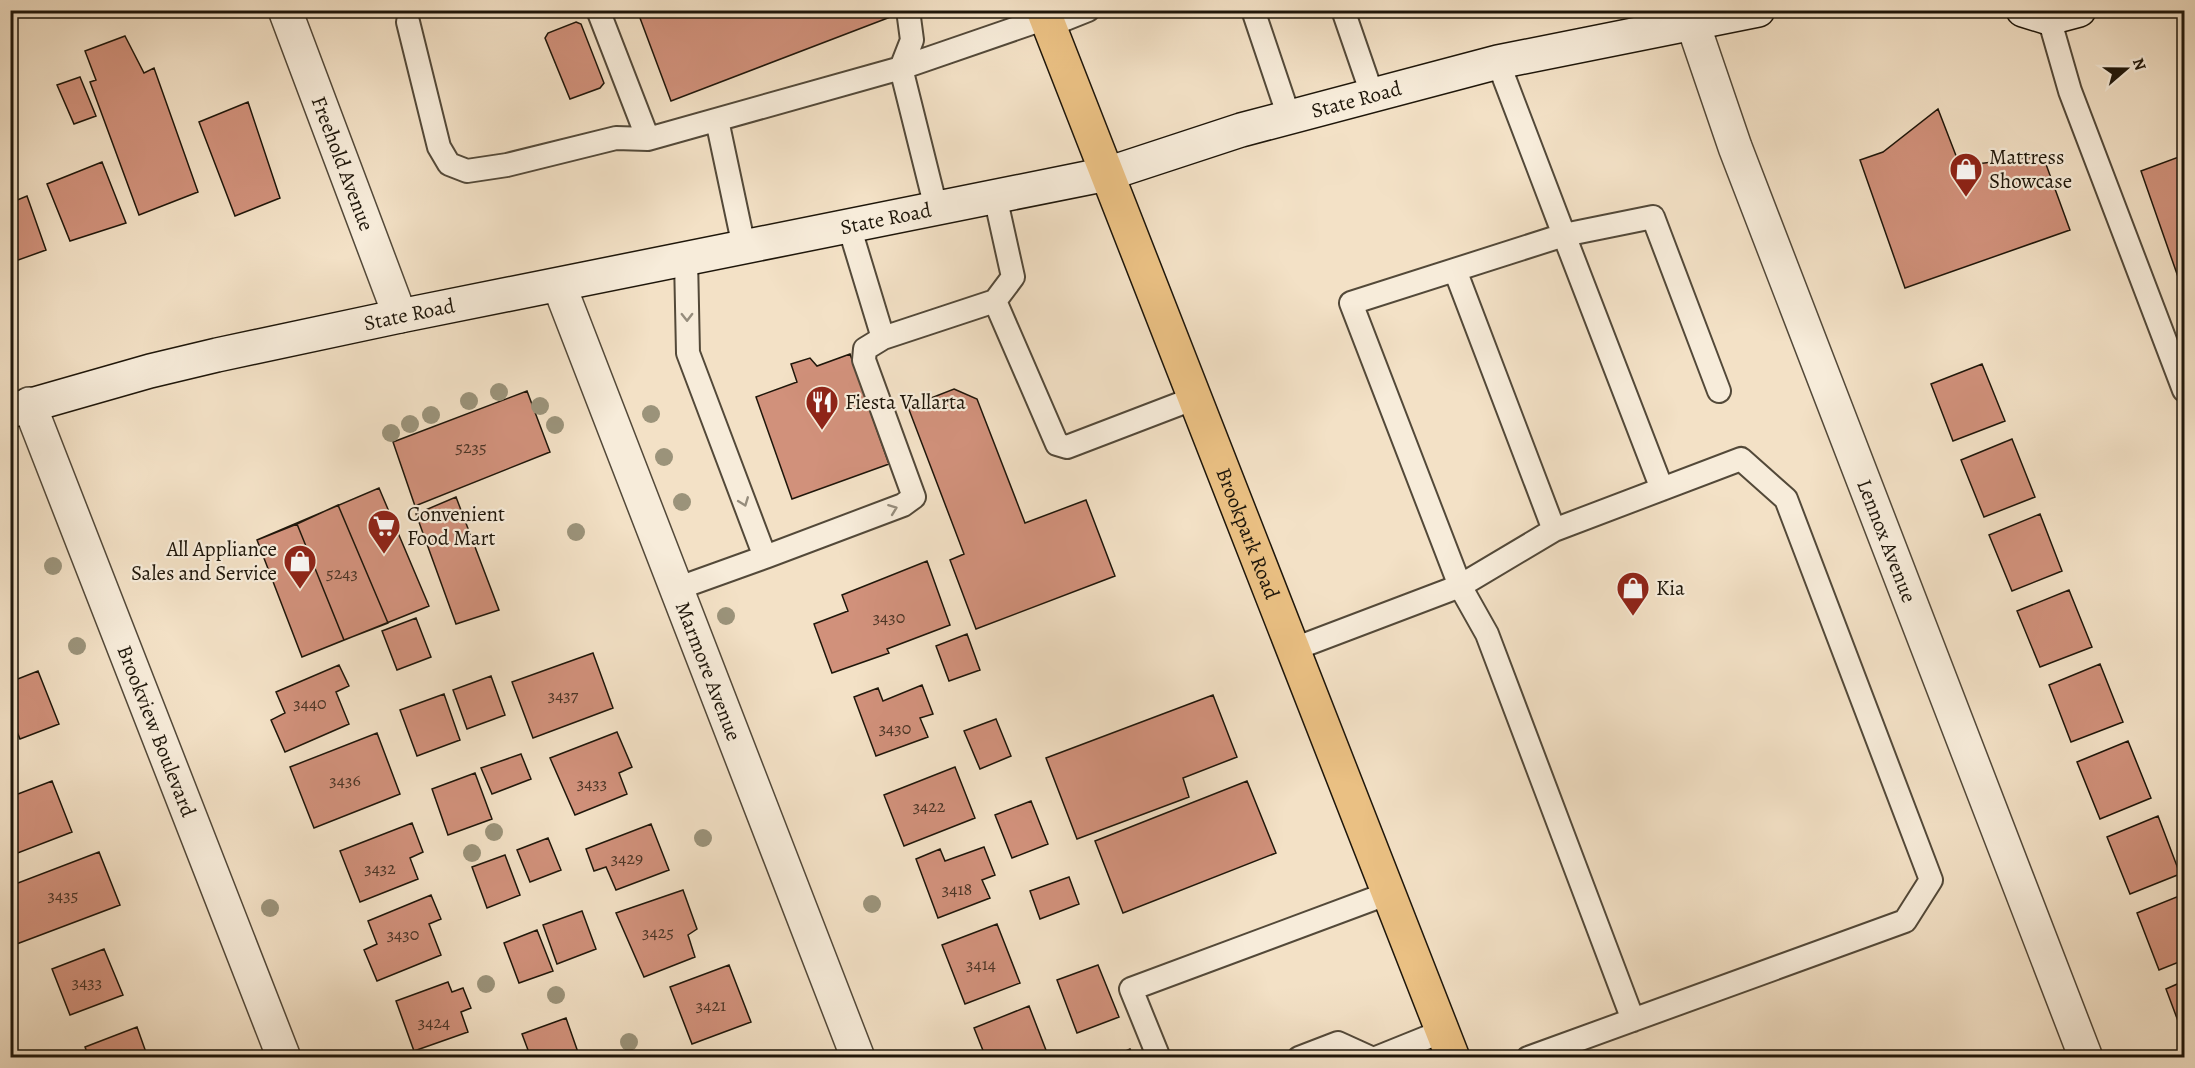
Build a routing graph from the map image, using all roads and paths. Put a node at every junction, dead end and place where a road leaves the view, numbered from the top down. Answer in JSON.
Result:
{"nodes":[{"id":1,"x":285,"y":10,"type":"edge"},
{"id":2,"x":598,"y":10,"type":"edge"},
{"id":3,"x":908,"y":10,"type":"edge"},
{"id":4,"x":1088,"y":10,"type":"edge"},
{"id":5,"x":1253,"y":10,"type":"edge"},
{"id":6,"x":1343,"y":10,"type":"edge"},
{"id":7,"x":1741,"y":12,"type":"edge"},
{"id":8,"x":2050,"y":13,"type":"edge"},
{"id":9,"x":1046,"y":18,"type":"edge"},
{"id":10,"x":408,"y":22,"type":"dead end"},
{"id":11,"x":1693,"y":24,"type":"junction"},
{"id":12,"x":1498,"y":62,"type":"junction"},
{"id":13,"x":901,"y":68,"type":"junction"},
{"id":14,"x":1372,"y":94,"type":"junction"},
{"id":15,"x":1289,"y":117,"type":"junction"},
{"id":16,"x":717,"y":120,"type":"junction"},
{"id":17,"x":648,"y":139,"type":"junction"},
{"id":18,"x":1107,"y":174,"type":"junction"},
{"id":19,"x":995,"y":196,"type":"junction"},
{"id":20,"x":936,"y":208,"type":"junction"},
{"id":21,"x":849,"y":226,"type":"junction"},
{"id":22,"x":1564,"y":235,"type":"junction"},
{"id":23,"x":744,"y":247,"type":"junction"},
{"id":24,"x":686,"y":258,"type":"junction"},
{"id":25,"x":1455,"y":270,"type":"junction"},
{"id":26,"x":559,"y":285,"type":"junction"},
{"id":27,"x":995,"y":301,"type":"junction"},
{"id":28,"x":400,"y":316,"type":"junction"},
{"id":29,"x":883,"y":338,"type":"junction"},
{"id":30,"x":2184,"y":390,"type":"edge"},
{"id":31,"x":1719,"y":391,"type":"dead end"},
{"id":32,"x":1195,"y":398,"type":"junction"},
{"id":33,"x":20,"y":408,"type":"edge"},
{"id":34,"x":1662,"y":489,"type":"junction"},
{"id":35,"x":1554,"y":530,"type":"junction"},
{"id":36,"x":765,"y":557,"type":"junction"},
{"id":37,"x":1460,"y":586,"type":"junction"},
{"id":38,"x":676,"y":589,"type":"junction"},
{"id":39,"x":1294,"y":650,"type":"junction"},
{"id":40,"x":1389,"y":892,"type":"junction"},
{"id":41,"x":1633,"y":1020,"type":"junction"},
{"id":42,"x":1448,"y":1045,"type":"edge"},
{"id":43,"x":284,"y":1058,"type":"edge"},
{"id":44,"x":858,"y":1058,"type":"edge"},
{"id":45,"x":1159,"y":1058,"type":"edge"},
{"id":46,"x":1299,"y":1058,"type":"edge"},
{"id":47,"x":1371,"y":1058,"type":"edge"},
{"id":48,"x":1376,"y":1058,"type":"edge"},
{"id":49,"x":1528,"y":1058,"type":"edge"},
{"id":50,"x":2086,"y":1058,"type":"edge"}],
"edges":[{"from":1,"to":28,"type":"street","name":"Freehold Avenue"},
{"from":2,"to":17,"type":"lane"},
{"from":3,"to":13,"type":"lane"},
{"from":4,"to":9,"type":"lane"},
{"from":5,"to":15,"type":"lane"},
{"from":6,"to":14,"type":"lane"},
{"from":7,"to":11,"type":"street","name":"State Road"},
{"from":8,"to":30,"type":"lane"},
{"from":9,"to":13,"type":"lane"},
{"from":9,"to":18,"type":"main road","name":"Brookpark Road"},
{"from":10,"to":17,"type":"lane"},
{"from":11,"to":12,"type":"street","name":"State Road"},
{"from":11,"to":50,"type":"street","name":"Lennox Avenue"},
{"from":12,"to":14,"type":"street","name":"State Road"},
{"from":12,"to":22,"type":"lane"},
{"from":13,"to":16,"type":"lane"},
{"from":13,"to":20,"type":"lane"},
{"from":14,"to":15,"type":"street","name":"State Road"},
{"from":15,"to":18,"type":"street","name":"State Road"},
{"from":16,"to":17,"type":"lane"},
{"from":16,"to":23,"type":"lane"},
{"from":18,"to":19,"type":"street","name":"State Road"},
{"from":18,"to":32,"type":"main road","name":"Brookpark Road"},
{"from":19,"to":20,"type":"street","name":"State Road"},
{"from":19,"to":27,"type":"lane"},
{"from":20,"to":21,"type":"street","name":"State Road"},
{"from":21,"to":23,"type":"street","name":"State Road"},
{"from":21,"to":29,"type":"lane"},
{"from":22,"to":25,"type":"lane"},
{"from":22,"to":31,"type":"lane"},
{"from":22,"to":34,"type":"lane"},
{"from":23,"to":24,"type":"street","name":"State Road"},
{"from":24,"to":26,"type":"street","name":"State Road"},
{"from":24,"to":36,"type":"lane","one_way":true},
{"from":25,"to":35,"type":"lane"},
{"from":25,"to":37,"type":"lane"},
{"from":26,"to":28,"type":"street","name":"State Road"},
{"from":26,"to":38,"type":"street","name":"Marmore Avenue"},
{"from":27,"to":29,"type":"lane"},
{"from":27,"to":32,"type":"lane"},
{"from":28,"to":33,"type":"street","name":"State Road"},
{"from":36,"to":29,"type":"lane","one_way":true},
{"from":32,"to":39,"type":"main road","name":"Brookpark Road"},
{"from":33,"to":43,"type":"street","name":"Brookview Boulevard"},
{"from":34,"to":35,"type":"lane"},
{"from":34,"to":41,"type":"lane"},
{"from":35,"to":37,"type":"lane"},
{"from":36,"to":38,"type":"lane"},
{"from":37,"to":39,"type":"lane"},
{"from":37,"to":41,"type":"lane"},
{"from":38,"to":44,"type":"street","name":"Marmore Avenue"},
{"from":39,"to":40,"type":"main road","name":"Brookpark Road"},
{"from":40,"to":42,"type":"main road","name":"Brookpark Road"},
{"from":40,"to":45,"type":"lane"},
{"from":41,"to":49,"type":"lane"},
{"from":42,"to":48,"type":"lane"},
{"from":46,"to":47,"type":"lane"}]}
